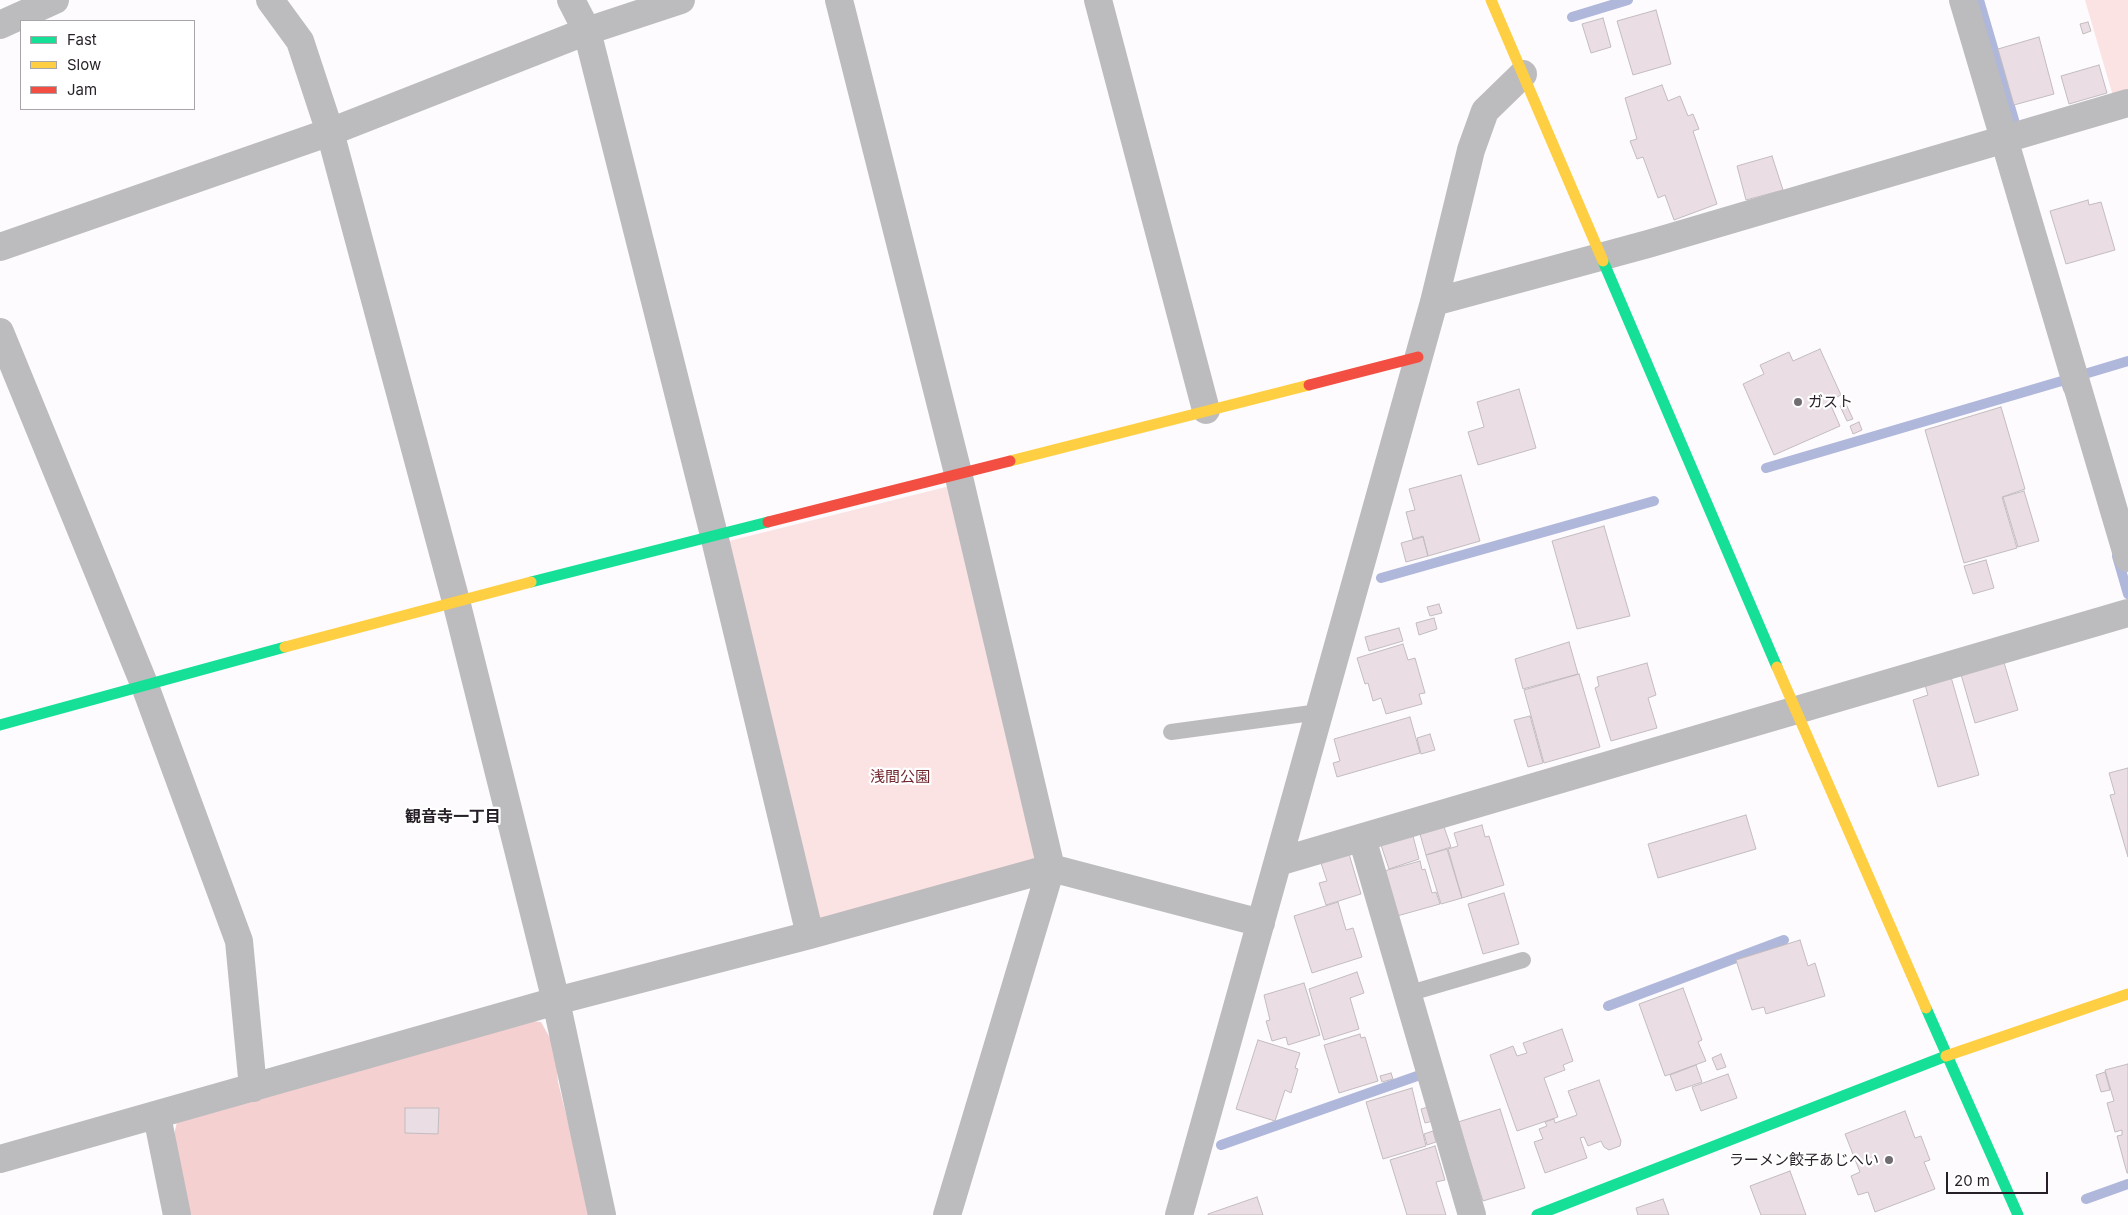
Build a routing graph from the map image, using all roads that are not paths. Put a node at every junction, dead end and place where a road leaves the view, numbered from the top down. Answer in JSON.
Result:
{"nodes":[{"id":1,"x":55,"y":0,"type":"edge"},
{"id":2,"x":270,"y":0,"type":"edge"},
{"id":3,"x":571,"y":0,"type":"edge"},
{"id":4,"x":681,"y":0,"type":"edge"},
{"id":5,"x":839,"y":0,"type":"edge"},
{"id":6,"x":1098,"y":0,"type":"edge"},
{"id":7,"x":1491,"y":0,"type":"edge"},
{"id":8,"x":1963,"y":0,"type":"edge"},
{"id":9,"x":0,"y":25,"type":"edge"},
{"id":10,"x":587,"y":31,"type":"junction"},
{"id":11,"x":1523,"y":74,"type":"junction"},
{"id":12,"x":2128,"y":103,"type":"edge"},
{"id":13,"x":330,"y":132,"type":"junction"},
{"id":14,"x":2004,"y":140,"type":"junction"},
{"id":15,"x":0,"y":247,"type":"edge"},
{"id":16,"x":1603,"y":257,"type":"junction"},
{"id":17,"x":1434,"y":302,"type":"junction"},
{"id":18,"x":0,"y":332,"type":"edge"},
{"id":19,"x":1418,"y":356,"type":"junction"},
{"id":20,"x":1206,"y":410,"type":"junction"},
{"id":21,"x":958,"y":473,"type":"junction"},
{"id":22,"x":714,"y":535,"type":"junction"},
{"id":23,"x":2128,"y":558,"type":"edge"},
{"id":24,"x":456,"y":601,"type":"junction"},
{"id":25,"x":2128,"y":613,"type":"edge"},
{"id":26,"x":145,"y":686,"type":"junction"},
{"id":27,"x":1795,"y":710,"type":"junction"},
{"id":28,"x":1319,"y":712,"type":"junction"},
{"id":29,"x":0,"y":725,"type":"edge"},
{"id":30,"x":1171,"y":732,"type":"dead end"},
{"id":31,"x":1362,"y":838,"type":"junction"},
{"id":32,"x":1278,"y":862,"type":"junction"},
{"id":33,"x":1051,"y":868,"type":"junction"},
{"id":34,"x":1260,"y":923,"type":"junction"},
{"id":35,"x":810,"y":935,"type":"junction"},
{"id":36,"x":1523,"y":960,"type":"dead end"},
{"id":37,"x":1407,"y":994,"type":"junction"},
{"id":38,"x":2128,"y":994,"type":"edge"},
{"id":39,"x":556,"y":1001,"type":"junction"},
{"id":40,"x":1947,"y":1056,"type":"junction"},
{"id":41,"x":253,"y":1088,"type":"junction"},
{"id":42,"x":157,"y":1116,"type":"junction"},
{"id":43,"x":0,"y":1159,"type":"edge"},
{"id":44,"x":177,"y":1215,"type":"edge"},
{"id":45,"x":602,"y":1215,"type":"edge"},
{"id":46,"x":947,"y":1215,"type":"edge"},
{"id":47,"x":1179,"y":1215,"type":"edge"},
{"id":48,"x":1472,"y":1215,"type":"edge"},
{"id":49,"x":1537,"y":1215,"type":"edge"},
{"id":50,"x":2018,"y":1215,"type":"edge"}],
"edges":[{"from":1,"to":9,"type":"street"},
{"from":2,"to":13,"type":"street"},
{"from":3,"to":10,"type":"street"},
{"from":4,"to":10,"type":"street"},
{"from":5,"to":21,"type":"street"},
{"from":6,"to":20,"type":"street"},
{"from":7,"to":11,"type":"street"},
{"from":8,"to":14,"type":"street"},
{"from":10,"to":13,"type":"street"},
{"from":10,"to":22,"type":"street"},
{"from":11,"to":16,"type":"street"},
{"from":11,"to":17,"type":"street"},
{"from":12,"to":14,"type":"street"},
{"from":13,"to":15,"type":"street"},
{"from":13,"to":24,"type":"street"},
{"from":14,"to":16,"type":"street"},
{"from":14,"to":23,"type":"street"},
{"from":16,"to":17,"type":"street"},
{"from":16,"to":27,"type":"street"},
{"from":17,"to":19,"type":"street"},
{"from":18,"to":26,"type":"street"},
{"from":19,"to":20,"type":"street"},
{"from":19,"to":28,"type":"street"},
{"from":20,"to":21,"type":"street"},
{"from":21,"to":22,"type":"street"},
{"from":21,"to":33,"type":"street"},
{"from":22,"to":24,"type":"street"},
{"from":22,"to":35,"type":"street"},
{"from":24,"to":26,"type":"street"},
{"from":24,"to":39,"type":"street"},
{"from":25,"to":27,"type":"street"},
{"from":26,"to":29,"type":"street"},
{"from":26,"to":41,"type":"street"},
{"from":27,"to":31,"type":"street"},
{"from":27,"to":40,"type":"street"},
{"from":28,"to":30,"type":"lane"},
{"from":28,"to":32,"type":"street"},
{"from":31,"to":32,"type":"street"},
{"from":31,"to":37,"type":"street"},
{"from":32,"to":34,"type":"street"},
{"from":33,"to":34,"type":"street"},
{"from":33,"to":35,"type":"street"},
{"from":33,"to":46,"type":"street"},
{"from":34,"to":47,"type":"street"},
{"from":35,"to":39,"type":"street"},
{"from":36,"to":37,"type":"lane"},
{"from":37,"to":48,"type":"street"},
{"from":38,"to":40,"type":"street"},
{"from":39,"to":41,"type":"street"},
{"from":39,"to":45,"type":"street"},
{"from":40,"to":49,"type":"street"},
{"from":40,"to":50,"type":"street"},
{"from":41,"to":42,"type":"street"},
{"from":42,"to":43,"type":"street"},
{"from":42,"to":44,"type":"street"}]}
